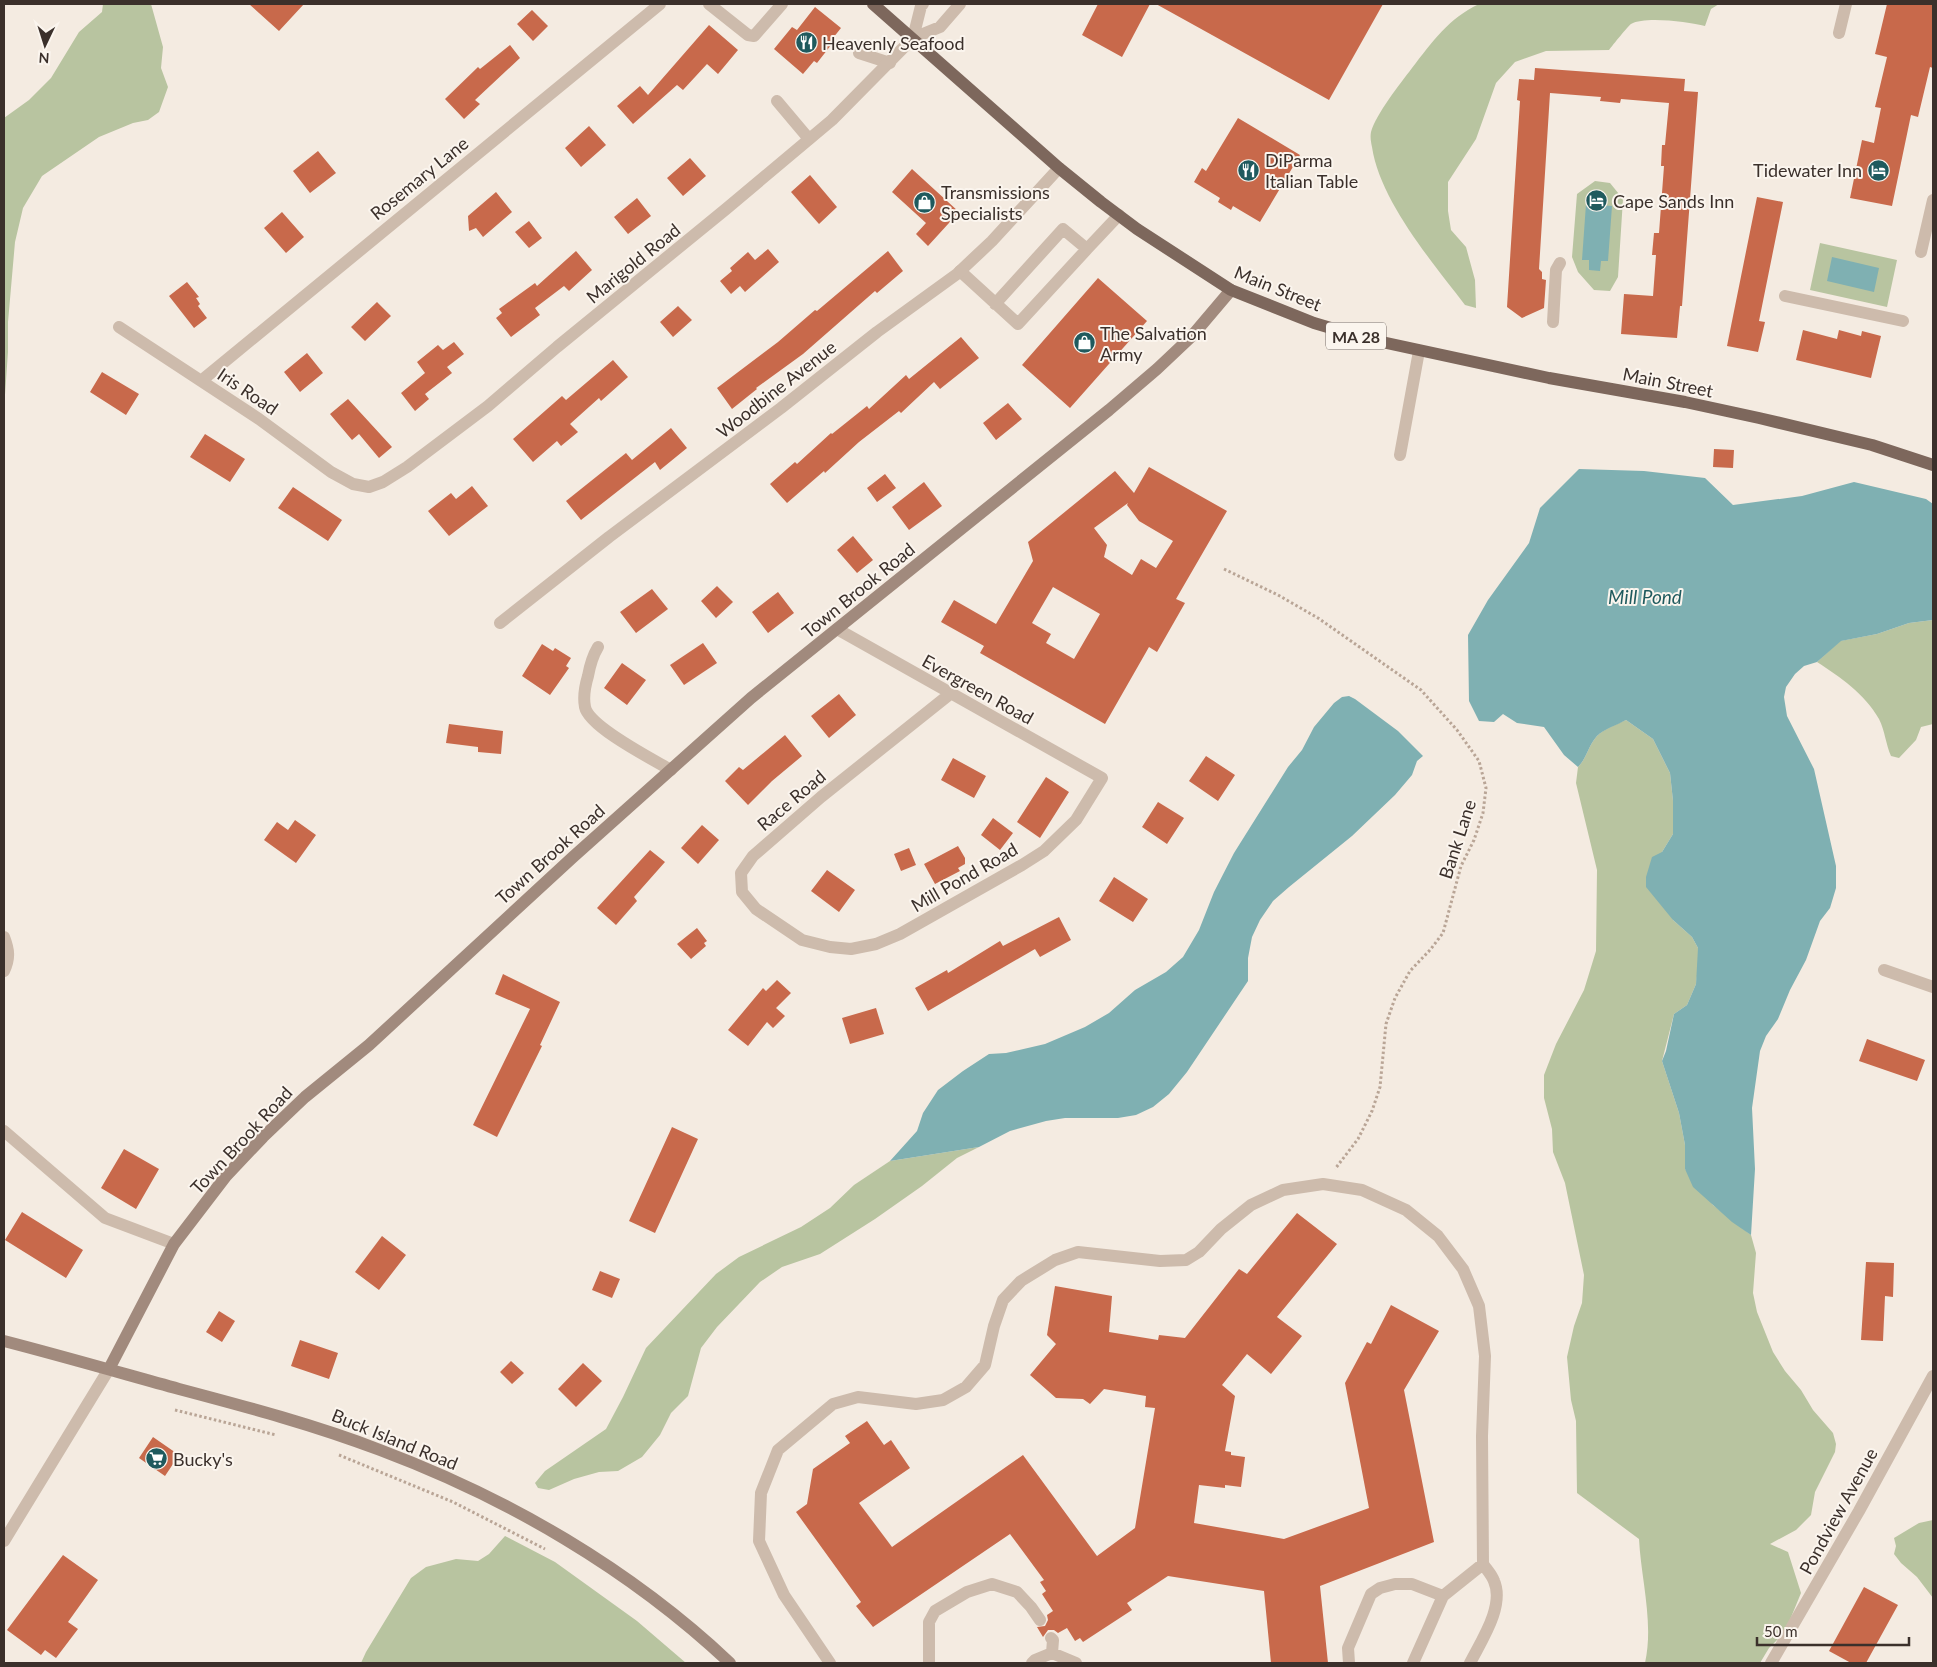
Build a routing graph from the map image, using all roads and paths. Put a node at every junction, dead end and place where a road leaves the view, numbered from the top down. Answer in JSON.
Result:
{"nodes":[{"id":1,"x":660,"y":4,"type":"edge"},
{"id":2,"x":709,"y":4,"type":"edge"},
{"id":3,"x":782,"y":4,"type":"edge"},
{"id":4,"x":873,"y":4,"type":"edge"},
{"id":5,"x":923,"y":4,"type":"edge"},
{"id":6,"x":960,"y":4,"type":"edge"},
{"id":7,"x":1846,"y":4,"type":"edge"},
{"id":8,"x":1839,"y":34,"type":"dead end"},
{"id":9,"x":913,"y":38,"type":"junction"},
{"id":10,"x":859,"y":53,"type":"dead end"},
{"id":11,"x":890,"y":63,"type":"junction"},
{"id":12,"x":776,"y":101,"type":"dead end"},
{"id":13,"x":809,"y":139,"type":"junction"},
{"id":14,"x":1058,"y":168,"type":"junction"},
{"id":15,"x":1933,"y":200,"type":"edge"},
{"id":16,"x":1118,"y":215,"type":"junction"},
{"id":17,"x":1087,"y":249,"type":"junction"},
{"id":18,"x":1920,"y":252,"type":"dead end"},
{"id":19,"x":1560,"y":263,"type":"dead end"},
{"id":20,"x":960,"y":271,"type":"junction"},
{"id":21,"x":1231,"y":290,"type":"junction"},
{"id":22,"x":1785,"y":296,"type":"dead end"},
{"id":23,"x":996,"y":304,"type":"junction"},
{"id":24,"x":1903,"y":321,"type":"dead end"},
{"id":25,"x":1553,"y":322,"type":"dead end"},
{"id":26,"x":119,"y":327,"type":"dead end"},
{"id":27,"x":1419,"y":351,"type":"junction"},
{"id":28,"x":201,"y":381,"type":"junction"},
{"id":29,"x":1400,"y":455,"type":"dead end"},
{"id":30,"x":1933,"y":465,"type":"edge"},
{"id":31,"x":358,"y":485,"type":"joint"},
{"id":32,"x":1224,"y":569,"type":"dead end"},
{"id":33,"x":500,"y":623,"type":"dead end"},
{"id":34,"x":837,"y":629,"type":"junction"},
{"id":35,"x":598,"y":648,"type":"dead end"},
{"id":36,"x":950,"y":694,"type":"junction"},
{"id":37,"x":671,"y":770,"type":"junction"},
{"id":38,"x":1102,"y":778,"type":"joint"},
{"id":39,"x":4,"y":937,"type":"edge"},
{"id":40,"x":809,"y":942,"type":"joint"},
{"id":41,"x":1884,"y":970,"type":"dead end"},
{"id":42,"x":4,"y":971,"type":"edge"},
{"id":43,"x":1933,"y":987,"type":"edge"},
{"id":44,"x":4,"y":1131,"type":"edge"},
{"id":45,"x":1323,"y":1184,"type":"junction"},
{"id":46,"x":174,"y":1244,"type":"junction"},
{"id":47,"x":4,"y":1341,"type":"edge"},
{"id":48,"x":108,"y":1368,"type":"junction"},
{"id":49,"x":1933,"y":1376,"type":"edge"},
{"id":50,"x":175,"y":1410,"type":"dead end"},
{"id":51,"x":281,"y":1436,"type":"dead end"},
{"id":52,"x":337,"y":1454,"type":"dead end"},
{"id":53,"x":4,"y":1541,"type":"edge"},
{"id":54,"x":550,"y":1551,"type":"dead end"},
{"id":55,"x":1483,"y":1564,"type":"junction"},
{"id":56,"x":1443,"y":1596,"type":"junction"},
{"id":57,"x":1040,"y":1620,"type":"dead end"},
{"id":58,"x":1051,"y":1638,"type":"dead end"},
{"id":59,"x":1052,"y":1653,"type":"junction"},
{"id":60,"x":730,"y":1663,"type":"edge"},
{"id":61,"x":830,"y":1663,"type":"edge"},
{"id":62,"x":929,"y":1663,"type":"edge"},
{"id":63,"x":1032,"y":1663,"type":"edge"},
{"id":64,"x":1076,"y":1663,"type":"edge"},
{"id":65,"x":1349,"y":1663,"type":"edge"},
{"id":66,"x":1413,"y":1663,"type":"edge"},
{"id":67,"x":1470,"y":1663,"type":"edge"},
{"id":68,"x":1772,"y":1663,"type":"edge"}],
"edges":[{"from":1,"to":28,"type":"street","name":"Rosemary Lane"},
{"from":2,"to":3,"type":"street"},
{"from":4,"to":9,"type":"main road","name":"Main Street","number":"MA 28"},
{"from":5,"to":9,"type":"street"},
{"from":6,"to":9,"type":"street"},
{"from":7,"to":8,"type":"street"},
{"from":9,"to":11,"type":"street","name":"Marigold Road"},
{"from":9,"to":14,"type":"main road","name":"Main Street","number":"MA 28"},
{"from":10,"to":11,"type":"street"},
{"from":11,"to":13,"type":"street","name":"Marigold Road"},
{"from":12,"to":13,"type":"street"},
{"from":13,"to":31,"type":"street","name":"Marigold Road"},
{"from":14,"to":16,"type":"main road","name":"Main Street","number":"MA 28"},
{"from":14,"to":20,"type":"street","name":"Woodbine Avenue"},
{"from":15,"to":18,"type":"street"},
{"from":16,"to":17,"type":"street"},
{"from":16,"to":21,"type":"main road","name":"Main Street","number":"MA 28"},
{"from":17,"to":23,"type":"street"},
{"from":17,"to":23,"type":"street"},
{"from":19,"to":25,"type":"street"},
{"from":20,"to":23,"type":"street"},
{"from":20,"to":33,"type":"street","name":"Woodbine Avenue"},
{"from":21,"to":27,"type":"main road","name":"Main Street","number":"MA 28"},
{"from":21,"to":34,"type":"main road","name":"Town Brook Road"},
{"from":22,"to":24,"type":"street"},
{"from":26,"to":28,"type":"street","name":"Iris Road"},
{"from":27,"to":29,"type":"street"},
{"from":27,"to":30,"type":"main road","name":"Main Street","number":"MA 28"},
{"from":28,"to":31,"type":"street","name":"Iris Road"},
{"from":32,"to":45,"type":"path","name":"Bank Lane"},
{"from":34,"to":36,"type":"street","name":"Evergreen Road"},
{"from":34,"to":37,"type":"main road","name":"Town Brook Road"},
{"from":35,"to":37,"type":"street"},
{"from":36,"to":38,"type":"street","name":"Evergreen Road"},
{"from":36,"to":40,"type":"street","name":"Race Road"},
{"from":37,"to":46,"type":"main road","name":"Town Brook Road"},
{"from":38,"to":40,"type":"street","name":"Mill Pond Road"},
{"from":39,"to":42,"type":"street"},
{"from":41,"to":43,"type":"street"},
{"from":44,"to":46,"type":"street"},
{"from":45,"to":55,"type":"street"},
{"from":45,"to":61,"type":"street"},
{"from":46,"to":48,"type":"main road","name":"Town Brook Road"},
{"from":47,"to":48,"type":"main road","name":"Buck Island Road"},
{"from":48,"to":53,"type":"street","name":"Town Brook Road"},
{"from":48,"to":60,"type":"main road","name":"Buck Island Road"},
{"from":49,"to":68,"type":"street","name":"Pondview Avenue"},
{"from":50,"to":51,"type":"path"},
{"from":52,"to":54,"type":"path"},
{"from":55,"to":56,"type":"street"},
{"from":55,"to":67,"type":"street"},
{"from":56,"to":65,"type":"street"},
{"from":56,"to":66,"type":"street"},
{"from":57,"to":62,"type":"street"},
{"from":58,"to":59,"type":"street"},
{"from":59,"to":63,"type":"street"},
{"from":59,"to":64,"type":"street"}]}
